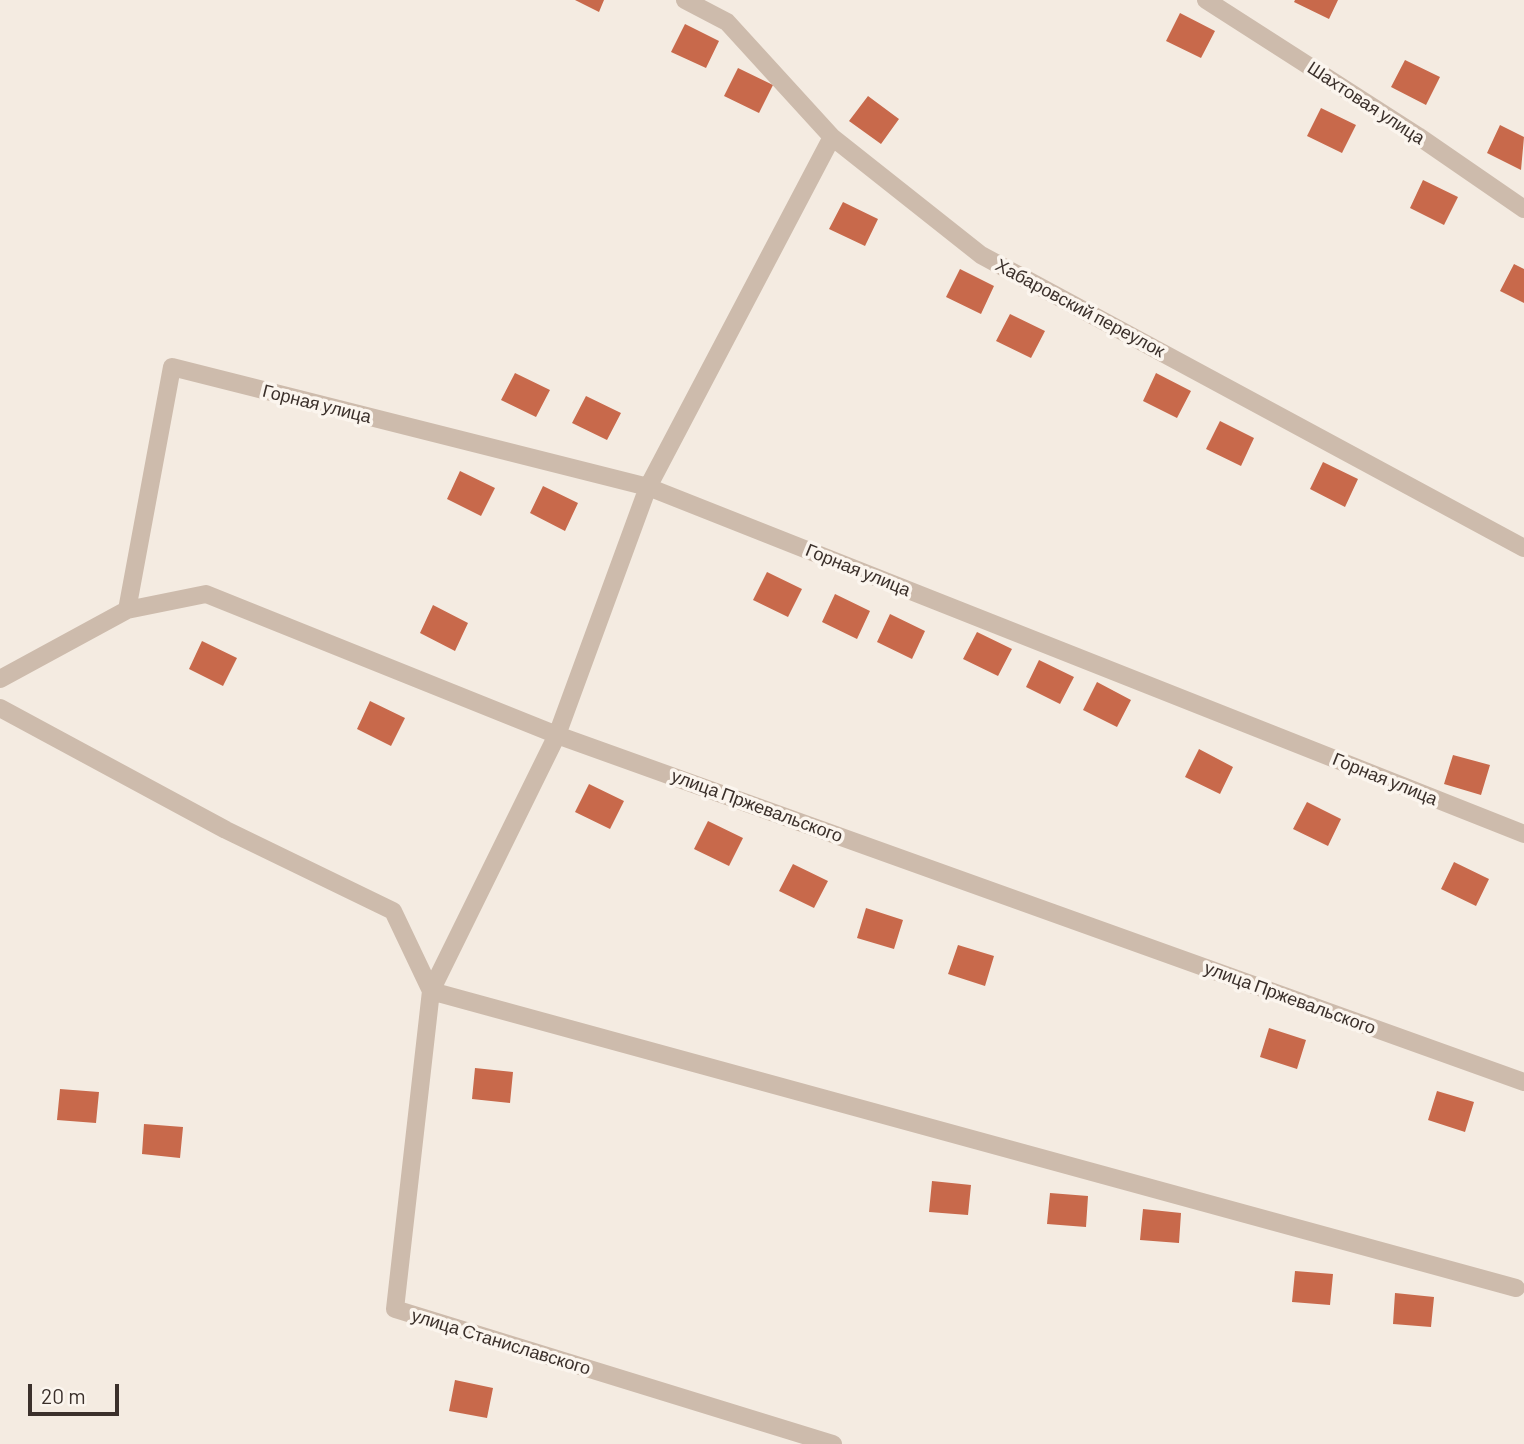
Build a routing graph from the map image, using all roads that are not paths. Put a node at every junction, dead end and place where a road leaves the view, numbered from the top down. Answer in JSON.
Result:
{"nodes":[{"id":1,"x":685,"y":0,"type":"edge"},
{"id":2,"x":1206,"y":0,"type":"edge"},
{"id":3,"x":832,"y":137,"type":"junction"},
{"id":4,"x":1524,"y":209,"type":"edge"},
{"id":5,"x":648,"y":487,"type":"junction"},
{"id":6,"x":1524,"y":548,"type":"edge"},
{"id":7,"x":127,"y":610,"type":"junction"},
{"id":8,"x":0,"y":679,"type":"edge"},
{"id":9,"x":0,"y":709,"type":"edge"},
{"id":10,"x":557,"y":735,"type":"junction"},
{"id":11,"x":1524,"y":834,"type":"edge"},
{"id":12,"x":431,"y":991,"type":"junction"},
{"id":13,"x":1524,"y":1082,"type":"edge"},
{"id":14,"x":1516,"y":1288,"type":"dead end"},
{"id":15,"x":832,"y":1444,"type":"edge"}],
"edges":[{"from":1,"to":3,"type":"street","name":"Хабаровский переулок"},
{"from":2,"to":4,"type":"street","name":"Шахтовая улица"},
{"from":3,"to":5,"type":"street"},
{"from":3,"to":6,"type":"street","name":"Хабаровский переулок"},
{"from":5,"to":7,"type":"street","name":"Горная улица"},
{"from":5,"to":10,"type":"street"},
{"from":5,"to":11,"type":"street","name":"Горная улица"},
{"from":7,"to":8,"type":"street","name":"улица Пржевальского"},
{"from":7,"to":10,"type":"street","name":"улица Пржевальского"},
{"from":9,"to":12,"type":"street"},
{"from":10,"to":12,"type":"street"},
{"from":10,"to":13,"type":"street","name":"улица Пржевальского"},
{"from":12,"to":14,"type":"street"},
{"from":12,"to":15,"type":"street","name":"улица Станиславского"}]}
